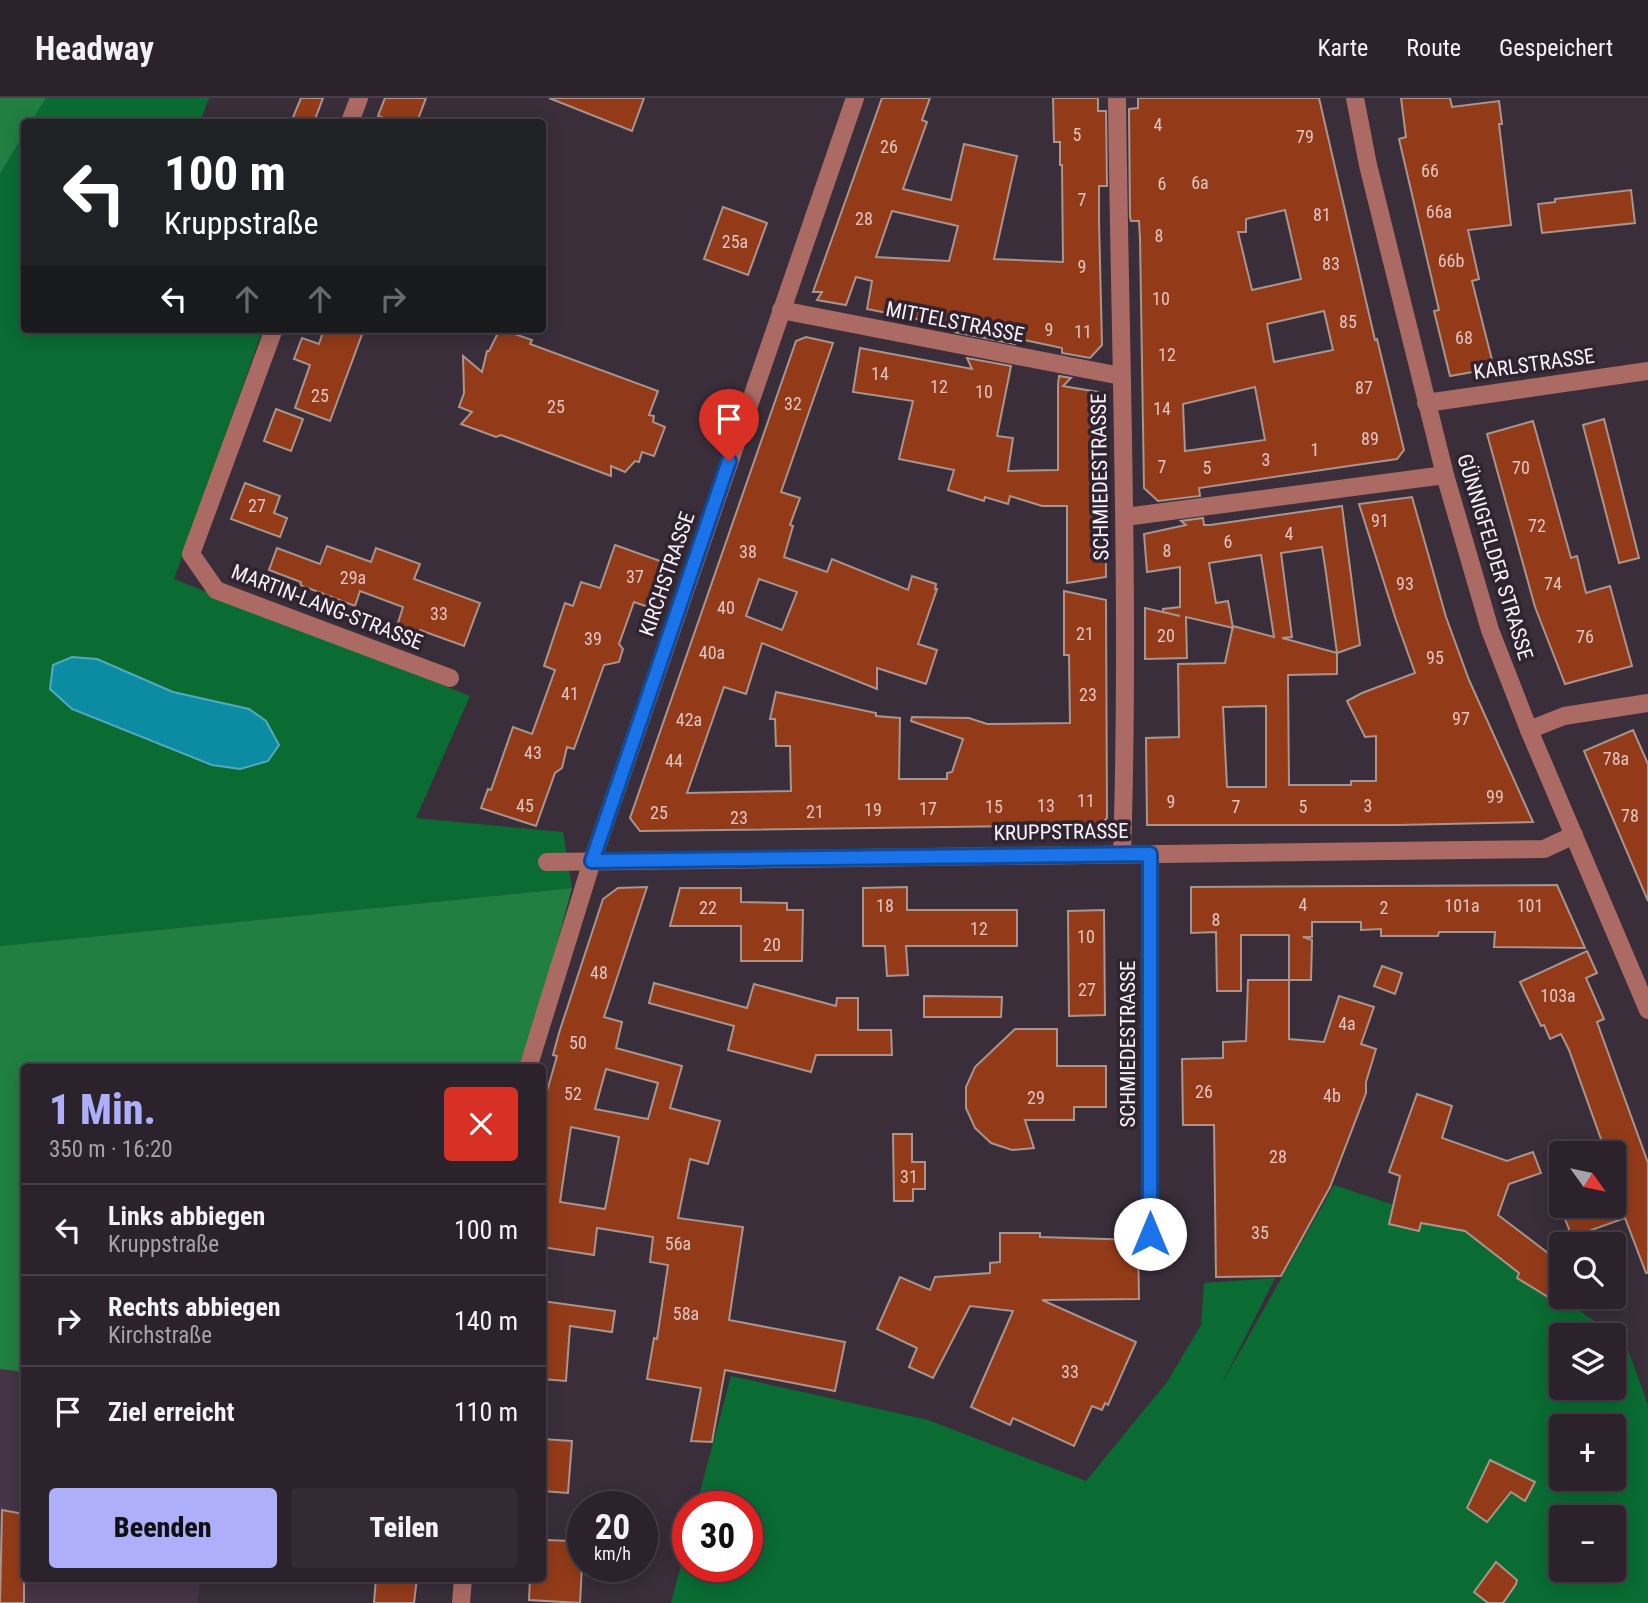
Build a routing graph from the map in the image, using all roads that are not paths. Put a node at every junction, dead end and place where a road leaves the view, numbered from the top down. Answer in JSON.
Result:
{"nodes":[{"id":1,"x":359,"y":98,"type":"edge"},
{"id":2,"x":855,"y":98,"type":"edge"},
{"id":3,"x":1117,"y":98,"type":"edge"},
{"id":4,"x":1355,"y":98,"type":"edge"},
{"id":5,"x":351,"y":119,"type":"edge"},
{"id":6,"x":780,"y":310,"type":"junction"},
{"id":7,"x":273,"y":333,"type":"edge"},
{"id":8,"x":1648,"y":371,"type":"edge"},
{"id":9,"x":1121,"y":376,"type":"junction"},
{"id":10,"x":1426,"y":402,"type":"junction"},
{"id":11,"x":1445,"y":475,"type":"junction"},
{"id":12,"x":1125,"y":517,"type":"junction"},
{"id":13,"x":450,"y":678,"type":"dead end"},
{"id":14,"x":1648,"y":703,"type":"edge"},
{"id":15,"x":1529,"y":730,"type":"junction"},
{"id":16,"x":1574,"y":835,"type":"junction"},
{"id":17,"x":1122,"y":854,"type":"junction"},
{"id":18,"x":1150,"y":854,"type":"junction"},
{"id":19,"x":592,"y":861,"type":"junction"},
{"id":20,"x":547,"y":862,"type":"dead end"},
{"id":21,"x":1648,"y":1010,"type":"edge"},
{"id":22,"x":529,"y":1064,"type":"edge"},
{"id":23,"x":1150,"y":1234,"type":"dead end"},
{"id":24,"x":463,"y":1582,"type":"edge"},
{"id":25,"x":461,"y":1603,"type":"edge"}],
"edges":[{"from":1,"to":5,"type":"street"},
{"from":2,"to":6,"type":"street","name":"KIRCHSTRASSE"},
{"from":3,"to":9,"type":"street","name":"SCHMIEDESTRASSE"},
{"from":4,"to":10,"type":"street","name":"GÜNNIGFELDER STRASSE"},
{"from":6,"to":9,"type":"street","name":"MITTELSTRASSE"},
{"from":6,"to":19,"type":"street","name":"KIRCHSTRASSE"},
{"from":7,"to":13,"type":"street","name":"MARTIN-LANG-STRASSE"},
{"from":8,"to":10,"type":"street","name":"KARLSTRASSE"},
{"from":9,"to":12,"type":"street","name":"SCHMIEDESTRASSE"},
{"from":10,"to":11,"type":"street","name":"GÜNNIGFELDER STRASSE"},
{"from":11,"to":12,"type":"street"},
{"from":11,"to":15,"type":"street","name":"GÜNNIGFELDER STRASSE"},
{"from":12,"to":17,"type":"street","name":"SCHMIEDESTRASSE"},
{"from":14,"to":15,"type":"street"},
{"from":15,"to":16,"type":"street","name":"GÜNNIGFELDER STRASSE"},
{"from":16,"to":18,"type":"street","name":"KRUPPSTRASSE"},
{"from":16,"to":21,"type":"street","name":"GÜNNIGFELDER STRASSE"},
{"from":17,"to":18,"type":"street","name":"KRUPPSTRASSE"},
{"from":17,"to":19,"type":"street","name":"KRUPPSTRASSE"},
{"from":18,"to":23,"type":"street","name":"SCHMIEDESTRASSE"},
{"from":19,"to":20,"type":"street","name":"KRUPPSTRASSE"},
{"from":19,"to":22,"type":"street","name":"KIRCHSTRASSE"},
{"from":24,"to":25,"type":"street"}]}
